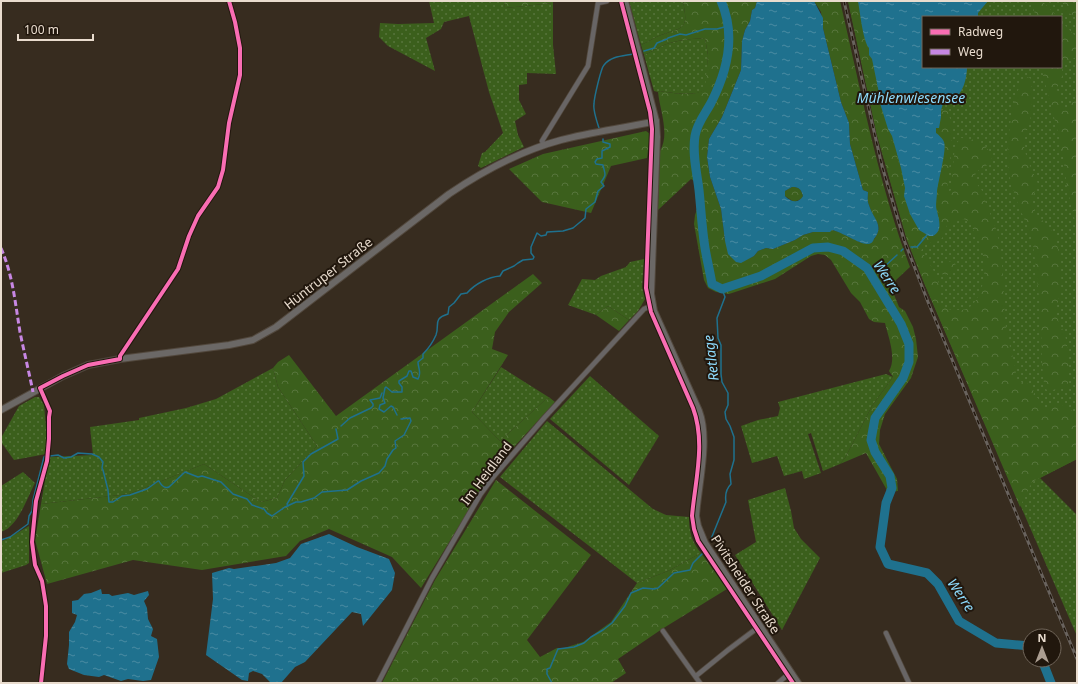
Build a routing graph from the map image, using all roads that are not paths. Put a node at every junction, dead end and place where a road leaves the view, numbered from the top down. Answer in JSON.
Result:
{"nodes":[{"id":1,"x":607,"y":1,"type":"edge"},
{"id":2,"x":625,"y":1,"type":"edge"},
{"id":3,"x":656,"y":121,"type":"junction"},
{"id":4,"x":544,"y":145,"type":"junction"},
{"id":5,"x":653,"y":305,"type":"junction"},
{"id":6,"x":1,"y":410,"type":"edge"},
{"id":7,"x":760,"y":626,"type":"junction"},
{"id":8,"x":663,"y":631,"type":"dead end"},
{"id":9,"x":886,"y":633,"type":"dead end"},
{"id":10,"x":791,"y":672,"type":"junction"},
{"id":11,"x":696,"y":676,"type":"junction"},
{"id":12,"x":378,"y":683,"type":"edge"},
{"id":13,"x":700,"y":683,"type":"edge"},
{"id":14,"x":778,"y":683,"type":"edge"},
{"id":15,"x":798,"y":683,"type":"edge"},
{"id":16,"x":909,"y":683,"type":"edge"}],
"edges":[{"from":1,"to":4,"type":"street"},
{"from":2,"to":3,"type":"street","name":"Pivitsheider Straße"},
{"from":3,"to":4,"type":"street","name":"Hüntruper Straße"},
{"from":3,"to":5,"type":"street","name":"Pivitsheider Straße"},
{"from":4,"to":6,"type":"street","name":"Hüntruper Straße"},
{"from":5,"to":7,"type":"street","name":"Pivitsheider Straße"},
{"from":5,"to":12,"type":"street","name":"Im Heidland"},
{"from":7,"to":10,"type":"street","name":"Pivitsheider Straße"},
{"from":7,"to":11,"type":"street"},
{"from":8,"to":11,"type":"street"},
{"from":9,"to":16,"type":"street"},
{"from":10,"to":14,"type":"street"},
{"from":10,"to":15,"type":"street","name":"Pivitsheider Straße"},
{"from":11,"to":13,"type":"street"}]}
